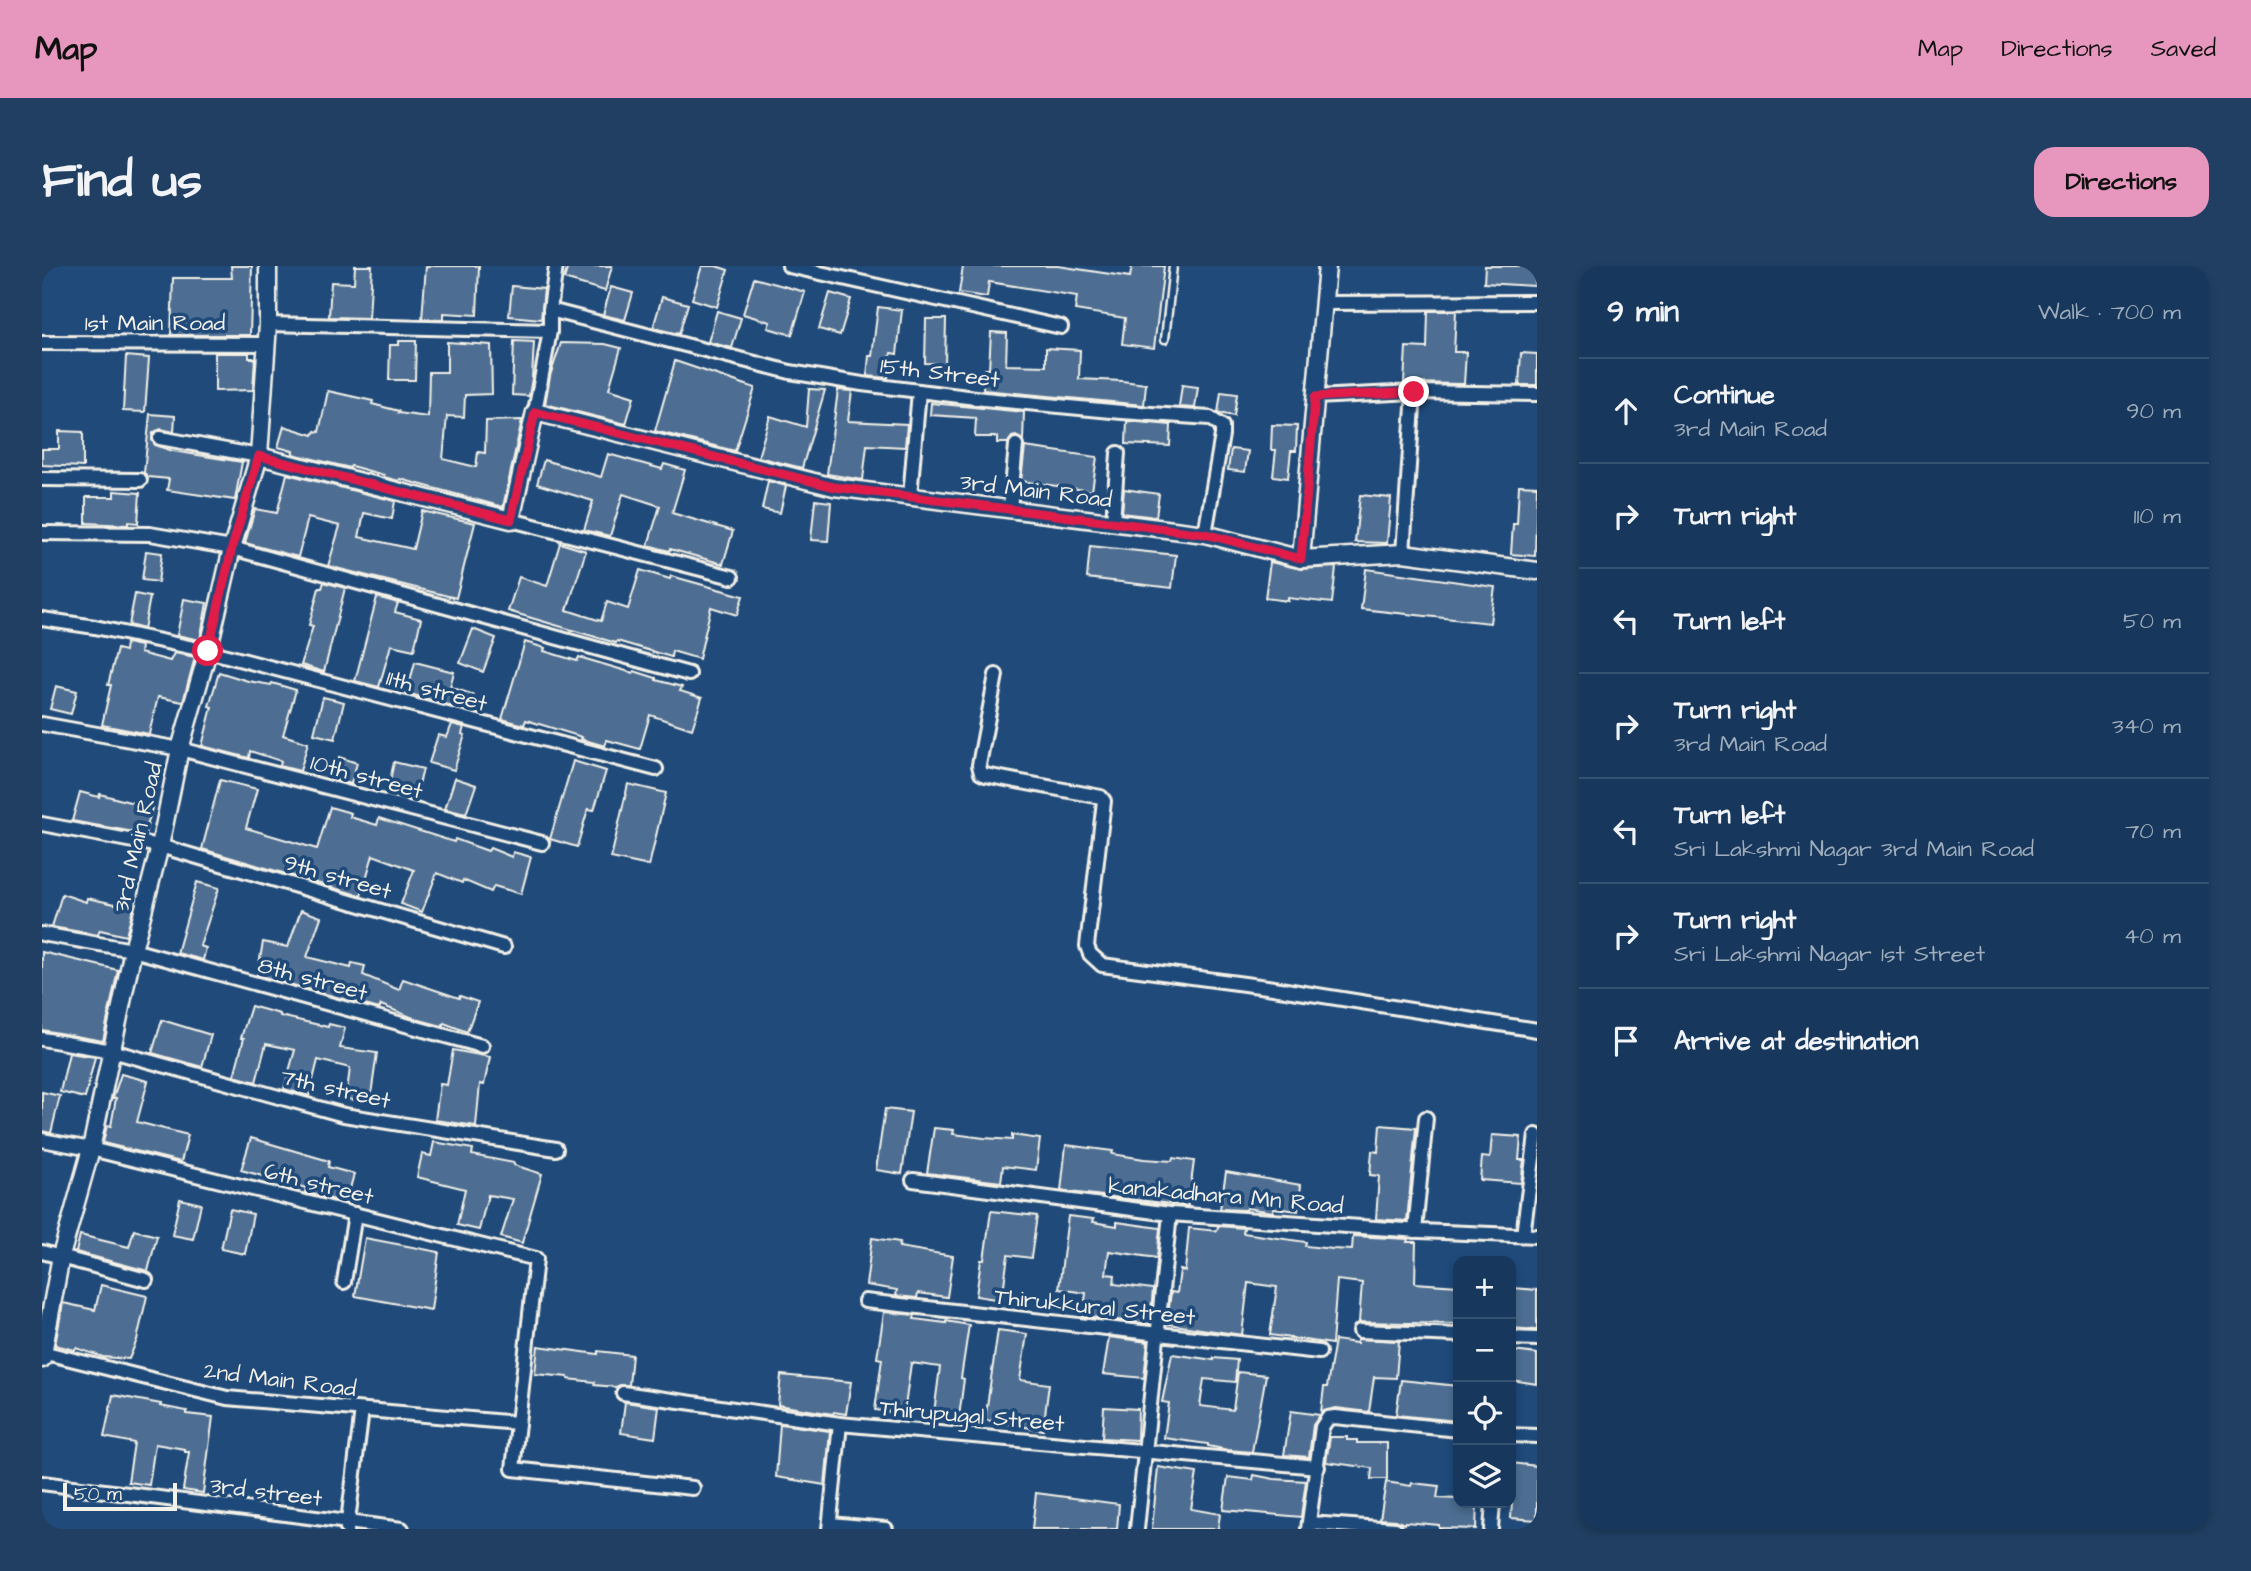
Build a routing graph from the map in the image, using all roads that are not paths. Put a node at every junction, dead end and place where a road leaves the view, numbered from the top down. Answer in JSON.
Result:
{"nodes":[{"id":1,"x":268,"y":266,"type":"edge"},
{"id":2,"x":556,"y":266,"type":"edge"},
{"id":3,"x":789,"y":266,"type":"edge"},
{"id":4,"x":1173,"y":266,"type":"edge"},
{"id":5,"x":1327,"y":266,"type":"edge"},
{"id":6,"x":1537,"y":302,"type":"edge"},
{"id":7,"x":1324,"y":303,"type":"junction"},
{"id":8,"x":550,"y":310,"type":"junction"},
{"id":9,"x":268,"y":324,"type":"junction"},
{"id":10,"x":1061,"y":327,"type":"dead end"},
{"id":11,"x":550,"y":331,"type":"junction"},
{"id":12,"x":1165,"y":339,"type":"dead end"},
{"id":13,"x":42,"y":343,"type":"edge"},
{"id":14,"x":267,"y":344,"type":"junction"},
{"id":15,"x":919,"y":391,"type":"junction"},
{"id":16,"x":1414,"y":392,"type":"junction"},
{"id":17,"x":1537,"y":394,"type":"edge"},
{"id":18,"x":1315,"y":397,"type":"junction"},
{"id":19,"x":535,"y":412,"type":"junction"},
{"id":20,"x":160,"y":438,"type":"dead end"},
{"id":21,"x":1016,"y":445,"type":"dead end"},
{"id":22,"x":1118,"y":453,"type":"dead end"},
{"id":23,"x":259,"y":456,"type":"junction"},
{"id":24,"x":42,"y":479,"type":"edge"},
{"id":25,"x":140,"y":480,"type":"dead end"},
{"id":26,"x":910,"y":497,"type":"junction"},
{"id":27,"x":1010,"y":509,"type":"junction"},
{"id":28,"x":511,"y":520,"type":"junction"},
{"id":29,"x":1113,"y":523,"type":"junction"},
{"id":30,"x":42,"y":533,"type":"edge"},
{"id":31,"x":1205,"y":534,"type":"junction"},
{"id":32,"x":232,"y":548,"type":"junction"},
{"id":33,"x":1403,"y":552,"type":"junction"},
{"id":34,"x":1301,"y":559,"type":"junction"},
{"id":35,"x":1537,"y":572,"type":"edge"},
{"id":36,"x":732,"y":577,"type":"dead end"},
{"id":37,"x":42,"y":619,"type":"edge"},
{"id":38,"x":208,"y":651,"type":"junction"},
{"id":39,"x":689,"y":674,"type":"dead end"},
{"id":40,"x":996,"y":675,"type":"dead end"},
{"id":41,"x":42,"y":724,"type":"edge"},
{"id":42,"x":180,"y":748,"type":"junction"},
{"id":43,"x":656,"y":769,"type":"dead end"},
{"id":44,"x":42,"y":824,"type":"edge"},
{"id":45,"x":542,"y":843,"type":"dead end"},
{"id":46,"x":160,"y":846,"type":"junction"},
{"id":47,"x":42,"y":934,"type":"edge"},
{"id":48,"x":504,"y":947,"type":"dead end"},
{"id":49,"x":133,"y":950,"type":"junction"},
{"id":50,"x":1537,"y":1030,"type":"edge"},
{"id":51,"x":42,"y":1039,"type":"edge"},
{"id":52,"x":482,"y":1046,"type":"dead end"},
{"id":53,"x":112,"y":1051,"type":"junction"},
{"id":54,"x":1426,"y":1118,"type":"dead end"},
{"id":55,"x":1536,"y":1135,"type":"edge"},
{"id":56,"x":42,"y":1140,"type":"edge"},
{"id":57,"x":91,"y":1149,"type":"junction"},
{"id":58,"x":556,"y":1149,"type":"dead end"},
{"id":59,"x":913,"y":1180,"type":"dead end"},
{"id":60,"x":355,"y":1214,"type":"junction"},
{"id":61,"x":1170,"y":1214,"type":"junction"},
{"id":62,"x":1415,"y":1231,"type":"junction"},
{"id":63,"x":1523,"y":1235,"type":"junction"},
{"id":64,"x":1537,"y":1236,"type":"edge"},
{"id":65,"x":42,"y":1252,"type":"edge"},
{"id":66,"x":61,"y":1256,"type":"junction"},
{"id":67,"x":146,"y":1280,"type":"dead end"},
{"id":68,"x":344,"y":1282,"type":"dead end"},
{"id":69,"x":865,"y":1301,"type":"dead end"},
{"id":70,"x":1360,"y":1331,"type":"dead end"},
{"id":71,"x":1157,"y":1335,"type":"junction"},
{"id":72,"x":1453,"y":1335,"type":"edge"},
{"id":73,"x":1516,"y":1338,"type":"edge"},
{"id":74,"x":1537,"y":1339,"type":"edge"},
{"id":75,"x":1319,"y":1352,"type":"dead end"},
{"id":76,"x":42,"y":1355,"type":"edge"},
{"id":77,"x":623,"y":1393,"type":"dead end"},
{"id":78,"x":362,"y":1410,"type":"junction"},
{"id":79,"x":518,"y":1423,"type":"junction"},
{"id":80,"x":840,"y":1424,"type":"junction"},
{"id":81,"x":1453,"y":1429,"type":"edge"},
{"id":82,"x":1516,"y":1435,"type":"edge"},
{"id":83,"x":1537,"y":1436,"type":"edge"},
{"id":84,"x":1144,"y":1453,"type":"junction"},
{"id":85,"x":1318,"y":1467,"type":"junction"},
{"id":86,"x":42,"y":1483,"type":"edge"},
{"id":87,"x":692,"y":1488,"type":"dead end"},
{"id":88,"x":1493,"y":1508,"type":"edge"},
{"id":89,"x":347,"y":1526,"type":"edge"},
{"id":90,"x":829,"y":1526,"type":"edge"},
{"id":91,"x":1308,"y":1526,"type":"edge"},
{"id":92,"x":402,"y":1529,"type":"edge"},
{"id":93,"x":886,"y":1529,"type":"edge"},
{"id":94,"x":1137,"y":1529,"type":"edge"},
{"id":95,"x":1395,"y":1529,"type":"edge"},
{"id":96,"x":1491,"y":1529,"type":"edge"}],
"edges":[{"from":1,"to":9,"type":"street","name":"3rd Main Road"},
{"from":2,"to":8,"type":"street"},
{"from":3,"to":10,"type":"street"},
{"from":4,"to":12,"type":"lane"},
{"from":5,"to":7,"type":"street"},
{"from":6,"to":7,"type":"street"},
{"from":7,"to":18,"type":"street"},
{"from":8,"to":11,"type":"street"},
{"from":8,"to":15,"type":"street","name":"15th Street"},
{"from":9,"to":11,"type":"street"},
{"from":9,"to":14,"type":"street","name":"3rd Main Road"},
{"from":11,"to":19,"type":"street"},
{"from":13,"to":14,"type":"street","name":"1st Main Road"},
{"from":14,"to":23,"type":"street","name":"3rd Main Road"},
{"from":15,"to":26,"type":"street"},
{"from":15,"to":31,"type":"street","name":"15th Street"},
{"from":16,"to":17,"type":"street"},
{"from":16,"to":18,"type":"street"},
{"from":16,"to":33,"type":"street"},
{"from":18,"to":34,"type":"street"},
{"from":19,"to":26,"type":"street","name":"3rd Main Road"},
{"from":19,"to":28,"type":"street"},
{"from":20,"to":23,"type":"street"},
{"from":21,"to":27,"type":"street"},
{"from":22,"to":29,"type":"street"},
{"from":23,"to":28,"type":"street"},
{"from":23,"to":32,"type":"street","name":"3rd Main Road"},
{"from":24,"to":25,"type":"street"},
{"from":26,"to":27,"type":"street","name":"3rd Main Road"},
{"from":27,"to":29,"type":"street","name":"3rd Main Road"},
{"from":28,"to":36,"type":"street"},
{"from":29,"to":31,"type":"street","name":"3rd Main Road"},
{"from":30,"to":32,"type":"street"},
{"from":31,"to":34,"type":"street","name":"3rd Main Road"},
{"from":32,"to":38,"type":"street","name":"3rd Main Road"},
{"from":32,"to":39,"type":"street"},
{"from":33,"to":34,"type":"street","name":"3rd Main Road"},
{"from":33,"to":35,"type":"street","name":"3rd Main Road"},
{"from":37,"to":38,"type":"street","name":"11th street"},
{"from":38,"to":42,"type":"street","name":"3rd Main Road"},
{"from":38,"to":43,"type":"street","name":"11th street"},
{"from":40,"to":50,"type":"street"},
{"from":41,"to":42,"type":"street","name":"10th street"},
{"from":42,"to":45,"type":"street","name":"10th street"},
{"from":42,"to":46,"type":"street","name":"3rd Main Road"},
{"from":44,"to":46,"type":"street","name":"9th street"},
{"from":46,"to":48,"type":"street","name":"9th street"},
{"from":46,"to":49,"type":"street","name":"3rd Main Road"},
{"from":47,"to":49,"type":"street","name":"8th street"},
{"from":49,"to":52,"type":"street","name":"8th street"},
{"from":49,"to":53,"type":"street","name":"3rd Main Road"},
{"from":51,"to":53,"type":"street","name":"7th street"},
{"from":53,"to":57,"type":"street","name":"3rd Main Road"},
{"from":53,"to":58,"type":"street","name":"7th street"},
{"from":54,"to":62,"type":"street"},
{"from":55,"to":63,"type":"street"},
{"from":56,"to":57,"type":"street"},
{"from":57,"to":60,"type":"street","name":"6th street"},
{"from":57,"to":66,"type":"street","name":"3rd Main Road"},
{"from":59,"to":61,"type":"street","name":"kanakadhara Mn Road"},
{"from":60,"to":68,"type":"street"},
{"from":60,"to":79,"type":"street","name":"6th street"},
{"from":61,"to":62,"type":"street","name":"kanakadhara Mn Road"},
{"from":61,"to":71,"type":"street"},
{"from":62,"to":63,"type":"street","name":"kanakadhara Mn Road"},
{"from":63,"to":64,"type":"street","name":"kanakadhara Mn Road"},
{"from":65,"to":66,"type":"street"},
{"from":66,"to":67,"type":"street"},
{"from":66,"to":76,"type":"street","name":"3rd Main Road"},
{"from":69,"to":71,"type":"street","name":"Thirukkural Street"},
{"from":70,"to":72,"type":"street"},
{"from":71,"to":75,"type":"street","name":"Thirukkural Street"},
{"from":71,"to":84,"type":"street"},
{"from":73,"to":74,"type":"street"},
{"from":76,"to":78,"type":"street","name":"2nd Main Road"},
{"from":77,"to":80,"type":"street","name":"Thirupugal Street"},
{"from":78,"to":79,"type":"street","name":"2nd Main Road"},
{"from":78,"to":89,"type":"street"},
{"from":79,"to":87,"type":"street"},
{"from":80,"to":84,"type":"street","name":"Thirupugal Street"},
{"from":80,"to":90,"type":"street"},
{"from":81,"to":85,"type":"street"},
{"from":82,"to":83,"type":"street"},
{"from":84,"to":85,"type":"street","name":"Thirupugal Street"},
{"from":84,"to":94,"type":"street"},
{"from":85,"to":91,"type":"street"},
{"from":86,"to":89,"type":"street","name":"3rd street"},
{"from":88,"to":96,"type":"street"},
{"from":89,"to":92,"type":"street","name":"3rd street"},
{"from":90,"to":93,"type":"street"},
{"from":91,"to":95,"type":"street"}]}
